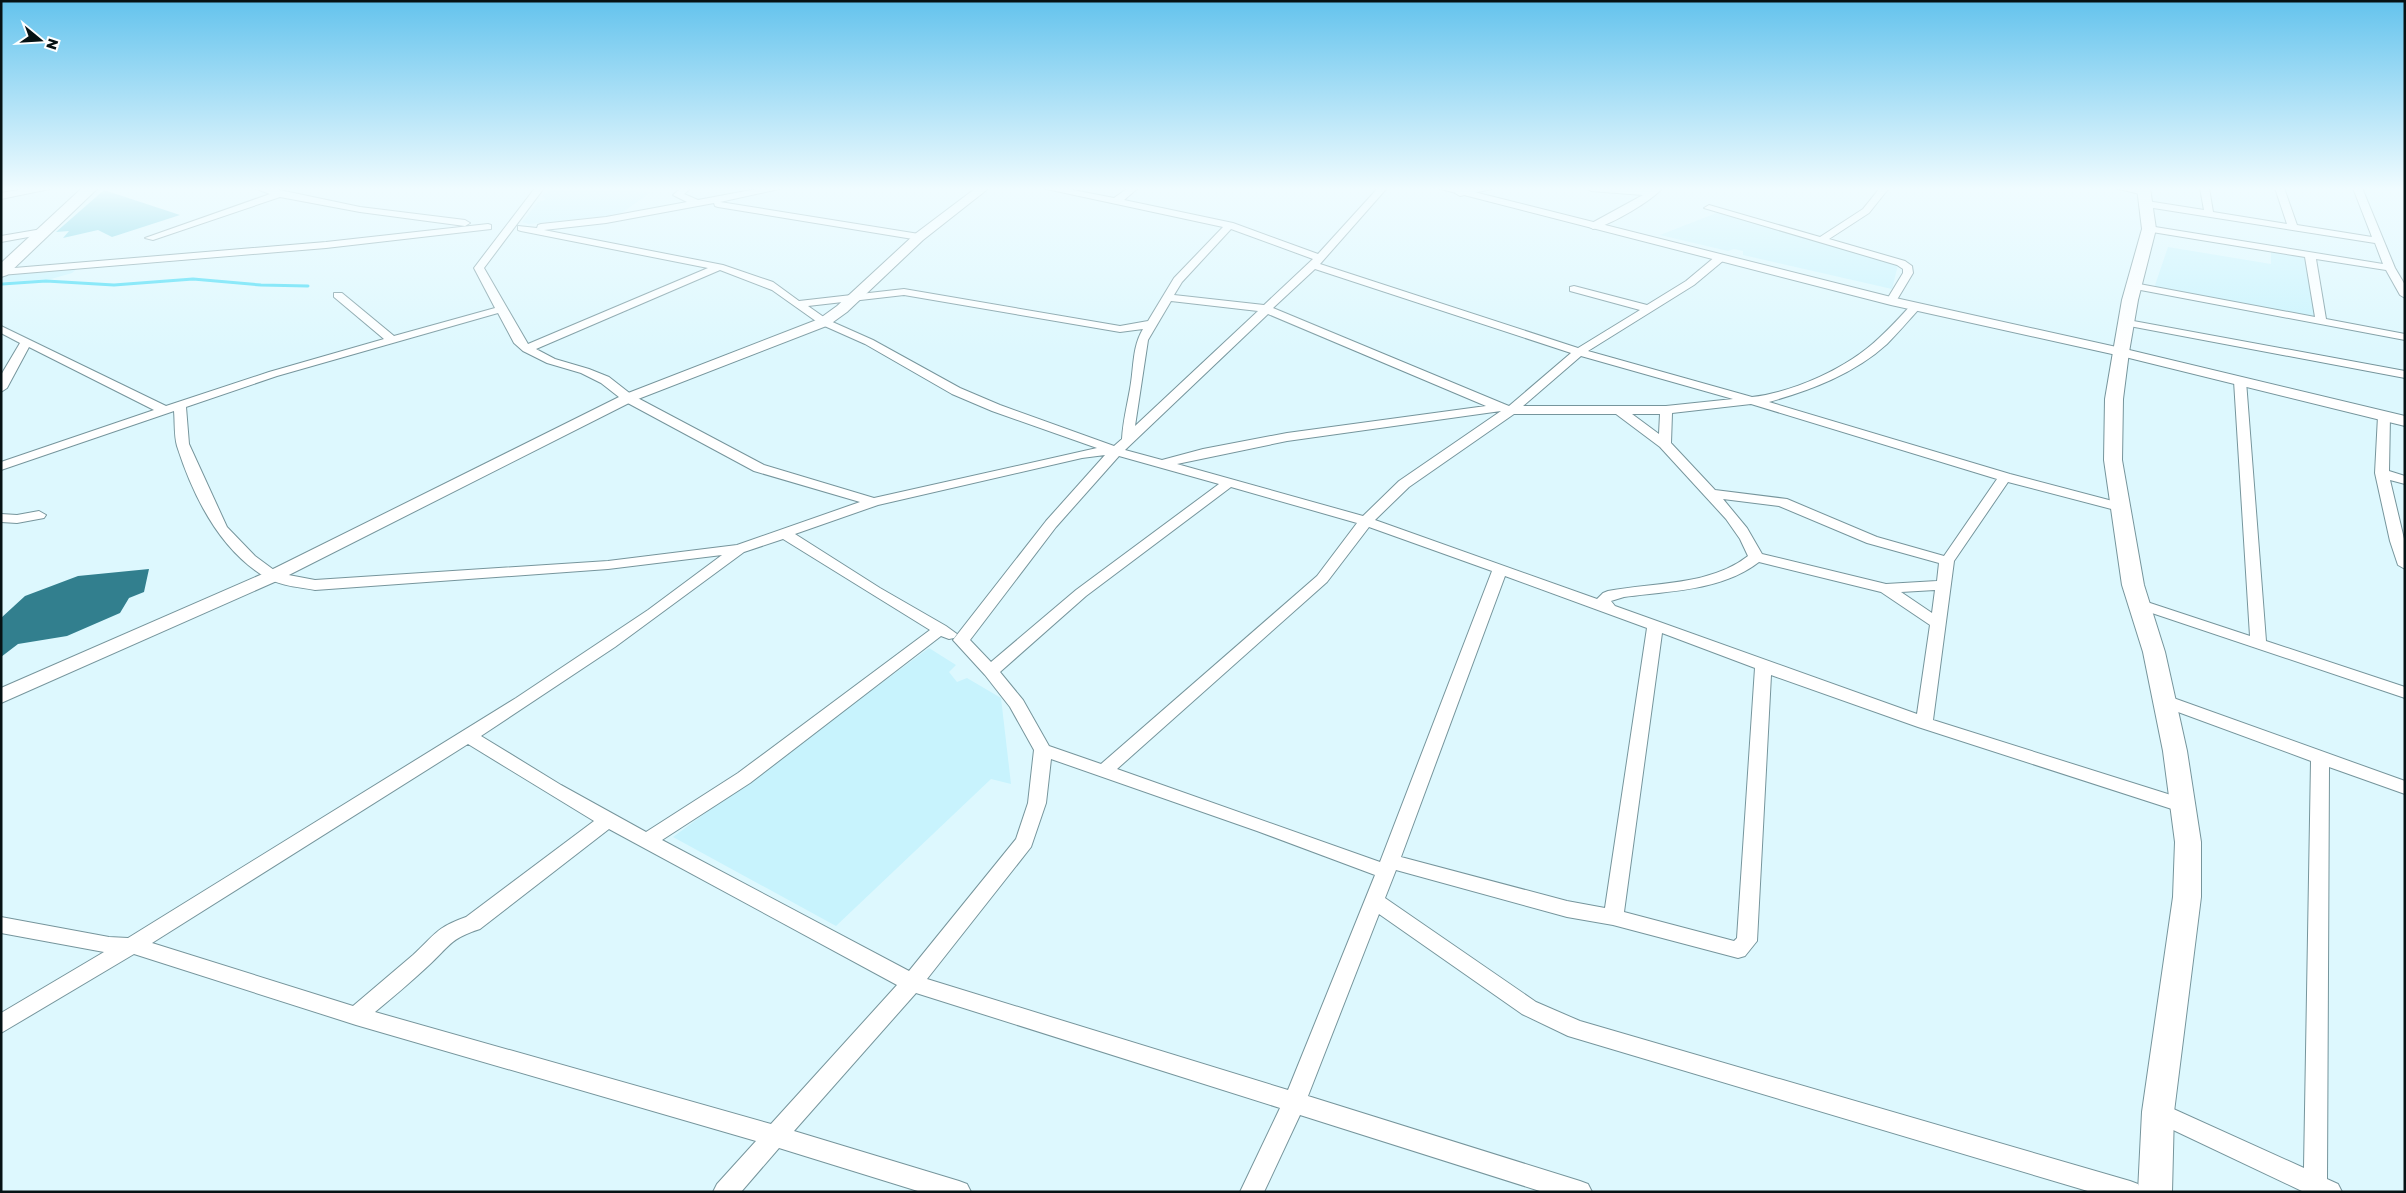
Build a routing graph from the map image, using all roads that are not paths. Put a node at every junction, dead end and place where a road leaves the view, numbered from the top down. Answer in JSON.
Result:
{"nodes":[{"id":1,"x":30,"y":244,"type":"edge"},
{"id":2,"x":338,"y":244,"type":"edge"},
{"id":3,"x":499,"y":244,"type":"edge"},
{"id":4,"x":599,"y":244,"type":"edge"},
{"id":5,"x":912,"y":244,"type":"edge"},
{"id":6,"x":1213,"y":244,"type":"edge"},
{"id":7,"x":1272,"y":244,"type":"edge"},
{"id":8,"x":1333,"y":244,"type":"edge"},
{"id":9,"x":1663,"y":244,"type":"edge"},
{"id":10,"x":1834,"y":244,"type":"edge"},
{"id":11,"x":2145,"y":244,"type":"edge"},
{"id":12,"x":2240,"y":244,"type":"edge"},
{"id":13,"x":2379,"y":244,"type":"edge"},
{"id":14,"x":2310,"y":255,"type":"junction"},
{"id":15,"x":1720,"y":258,"type":"junction"},
{"id":16,"x":1316,"y":262,"type":"junction"},
{"id":17,"x":719,"y":267,"type":"junction"},
{"id":18,"x":2390,"y":268,"type":"junction"},
{"id":19,"x":2,"y":272,"type":"edge"},
{"id":20,"x":2134,"y":286,"type":"junction"},
{"id":21,"x":1574,"y":289,"type":"dead end"},
{"id":22,"x":338,"y":295,"type":"dead end"},
{"id":23,"x":2405,"y":295,"type":"edge"},
{"id":24,"x":1167,"y":297,"type":"junction"},
{"id":25,"x":853,"y":298,"type":"junction"},
{"id":26,"x":1891,"y":301,"type":"junction"},
{"id":27,"x":798,"y":304,"type":"junction"},
{"id":28,"x":1915,"y":307,"type":"junction"},
{"id":29,"x":1646,"y":308,"type":"junction"},
{"id":30,"x":502,"y":309,"type":"junction"},
{"id":31,"x":1266,"y":310,"type":"junction"},
{"id":32,"x":2321,"y":321,"type":"junction"},
{"id":33,"x":824,"y":322,"type":"junction"},
{"id":34,"x":2128,"y":323,"type":"junction"},
{"id":35,"x":1152,"y":324,"type":"junction"},
{"id":36,"x":1,"y":328,"type":"edge"},
{"id":37,"x":1120,"y":329,"type":"junction"},
{"id":38,"x":2405,"y":337,"type":"edge"},
{"id":39,"x":392,"y":340,"type":"junction"},
{"id":40,"x":1142,"y":340,"type":"junction"},
{"id":41,"x":27,"y":341,"type":"junction"},
{"id":42,"x":527,"y":350,"type":"junction"},
{"id":43,"x":1579,"y":352,"type":"junction"},
{"id":44,"x":2121,"y":352,"type":"junction"},
{"id":45,"x":2405,"y":375,"type":"edge"},
{"id":46,"x":2240,"y":381,"type":"junction"},
{"id":47,"x":1,"y":388,"type":"edge"},
{"id":48,"x":628,"y":398,"type":"junction"},
{"id":49,"x":1753,"y":401,"type":"junction"},
{"id":50,"x":180,"y":404,"type":"junction"},
{"id":51,"x":1505,"y":408,"type":"junction"},
{"id":52,"x":1618,"y":409,"type":"junction"},
{"id":53,"x":162,"y":410,"type":"junction"},
{"id":54,"x":1666,"y":410,"type":"junction"},
{"id":55,"x":2384,"y":416,"type":"junction"},
{"id":56,"x":2405,"y":421,"type":"edge"},
{"id":57,"x":1128,"y":439,"type":"junction"},
{"id":58,"x":1665,"y":444,"type":"junction"},
{"id":59,"x":1116,"y":451,"type":"junction"},
{"id":60,"x":1161,"y":464,"type":"junction"},
{"id":61,"x":1,"y":466,"type":"edge"},
{"id":62,"x":2382,"y":474,"type":"junction"},
{"id":63,"x":2005,"y":477,"type":"junction"},
{"id":64,"x":2405,"y":480,"type":"edge"},
{"id":65,"x":1229,"y":483,"type":"junction"},
{"id":66,"x":1711,"y":494,"type":"junction"},
{"id":67,"x":874,"y":502,"type":"junction"},
{"id":68,"x":2119,"y":507,"type":"junction"},
{"id":69,"x":39,"y":515,"type":"dead end"},
{"id":70,"x":1,"y":518,"type":"edge"},
{"id":71,"x":1366,"y":521,"type":"junction"},
{"id":72,"x":785,"y":534,"type":"junction"},
{"id":73,"x":2401,"y":542,"type":"edge"},
{"id":74,"x":739,"y":549,"type":"junction"},
{"id":75,"x":1756,"y":557,"type":"junction"},
{"id":76,"x":1947,"y":561,"type":"junction"},
{"id":77,"x":2405,"y":565,"type":"edge"},
{"id":78,"x":1500,"y":569,"type":"junction"},
{"id":79,"x":273,"y":576,"type":"junction"},
{"id":80,"x":1944,"y":585,"type":"junction"},
{"id":81,"x":1886,"y":589,"type":"junction"},
{"id":82,"x":2139,"y":604,"type":"junction"},
{"id":83,"x":1610,"y":610,"type":"junction"},
{"id":84,"x":1937,"y":623,"type":"junction"},
{"id":85,"x":1655,"y":626,"type":"junction"},
{"id":86,"x":941,"y":629,"type":"junction"},
{"id":87,"x":961,"y":640,"type":"junction"},
{"id":88,"x":2258,"y":644,"type":"junction"},
{"id":89,"x":1764,"y":666,"type":"junction"},
{"id":90,"x":990,"y":671,"type":"junction"},
{"id":91,"x":2405,"y":693,"type":"edge"},
{"id":92,"x":1,"y":696,"type":"edge"},
{"id":93,"x":2165,"y":701,"type":"junction"},
{"id":94,"x":1924,"y":722,"type":"junction"},
{"id":95,"x":469,"y":736,"type":"junction"},
{"id":96,"x":1043,"y":750,"type":"junction"},
{"id":97,"x":2320,"y":757,"type":"junction"},
{"id":98,"x":1103,"y":772,"type":"junction"},
{"id":99,"x":2405,"y":788,"type":"edge"},
{"id":100,"x":2184,"y":806,"type":"junction"},
{"id":101,"x":608,"y":820,"type":"junction"},
{"id":102,"x":648,"y":841,"type":"junction"},
{"id":103,"x":1387,"y":866,"type":"junction"},
{"id":104,"x":1374,"y":900,"type":"junction"},
{"id":105,"x":1613,"y":917,"type":"junction"},
{"id":106,"x":1,"y":925,"type":"edge"},
{"id":107,"x":134,"y":946,"type":"junction"},
{"id":108,"x":912,"y":983,"type":"junction"},
{"id":109,"x":356,"y":1016,"type":"junction"},
{"id":110,"x":1,"y":1024,"type":"edge"},
{"id":111,"x":1294,"y":1102,"type":"junction"},
{"id":112,"x":2158,"y":1112,"type":"junction"},
{"id":113,"x":775,"y":1136,"type":"junction"},
{"id":114,"x":2323,"y":1188,"type":"edge"},
{"id":115,"x":725,"y":1192,"type":"edge"},
{"id":116,"x":959,"y":1192,"type":"edge"},
{"id":117,"x":1252,"y":1192,"type":"edge"},
{"id":118,"x":1580,"y":1192,"type":"edge"},
{"id":119,"x":2130,"y":1192,"type":"edge"},
{"id":120,"x":2155,"y":1192,"type":"edge"}],
"edges":[{"from":1,"to":19,"type":"main road"},
{"from":2,"to":19,"type":"street"},
{"from":3,"to":30,"type":"street"},
{"from":4,"to":17,"type":"street"},
{"from":5,"to":25,"type":"street"},
{"from":6,"to":24,"type":"street"},
{"from":7,"to":16,"type":"street"},
{"from":8,"to":16,"type":"street"},
{"from":9,"to":15,"type":"street"},
{"from":10,"to":26,"type":"street"},
{"from":11,"to":20,"type":"main road"},
{"from":12,"to":14,"type":"street"},
{"from":13,"to":18,"type":"street"},
{"from":14,"to":18,"type":"street"},
{"from":14,"to":32,"type":"street"},
{"from":15,"to":26,"type":"street"},
{"from":15,"to":29,"type":"street"},
{"from":16,"to":31,"type":"street"},
{"from":16,"to":43,"type":"street"},
{"from":17,"to":27,"type":"street"},
{"from":17,"to":42,"type":"street"},
{"from":18,"to":23,"type":"street"},
{"from":20,"to":32,"type":"street"},
{"from":20,"to":34,"type":"main road"},
{"from":21,"to":29,"type":"street"},
{"from":22,"to":39,"type":"street"},
{"from":24,"to":31,"type":"street"},
{"from":24,"to":35,"type":"street"},
{"from":25,"to":27,"type":"street"},
{"from":25,"to":33,"type":"street"},
{"from":25,"to":37,"type":"street"},
{"from":26,"to":28,"type":"street"},
{"from":27,"to":33,"type":"street"},
{"from":28,"to":44,"type":"street"},
{"from":28,"to":49,"type":"street"},
{"from":29,"to":43,"type":"street"},
{"from":30,"to":39,"type":"street"},
{"from":30,"to":42,"type":"street"},
{"from":31,"to":51,"type":"street"},
{"from":31,"to":57,"type":"street"},
{"from":32,"to":38,"type":"street"},
{"from":33,"to":48,"type":"street"},
{"from":33,"to":59,"type":"street"},
{"from":34,"to":44,"type":"main road"},
{"from":34,"to":45,"type":"street"},
{"from":35,"to":37,"type":"street"},
{"from":35,"to":40,"type":"street"},
{"from":36,"to":41,"type":"street"},
{"from":37,"to":40,"type":"street"},
{"from":39,"to":50,"type":"street"},
{"from":40,"to":57,"type":"street"},
{"from":41,"to":47,"type":"street"},
{"from":41,"to":53,"type":"street"},
{"from":42,"to":48,"type":"street"},
{"from":43,"to":49,"type":"street"},
{"from":43,"to":51,"type":"street"},
{"from":44,"to":46,"type":"street"},
{"from":44,"to":68,"type":"main road"},
{"from":46,"to":55,"type":"street"},
{"from":46,"to":88,"type":"street"},
{"from":48,"to":67,"type":"street"},
{"from":48,"to":79,"type":"street"},
{"from":49,"to":54,"type":"street"},
{"from":49,"to":63,"type":"street"},
{"from":50,"to":53,"type":"street"},
{"from":50,"to":79,"type":"street"},
{"from":51,"to":52,"type":"street"},
{"from":51,"to":60,"type":"street"},
{"from":51,"to":71,"type":"street"},
{"from":52,"to":54,"type":"street"},
{"from":52,"to":58,"type":"street"},
{"from":53,"to":61,"type":"street"},
{"from":54,"to":58,"type":"street"},
{"from":55,"to":56,"type":"street"},
{"from":55,"to":62,"type":"street"},
{"from":57,"to":59,"type":"street"},
{"from":58,"to":66,"type":"street"},
{"from":59,"to":60,"type":"street"},
{"from":59,"to":67,"type":"street"},
{"from":59,"to":87,"type":"street"},
{"from":60,"to":65,"type":"street"},
{"from":62,"to":64,"type":"street"},
{"from":62,"to":73,"type":"street"},
{"from":63,"to":68,"type":"street"},
{"from":63,"to":76,"type":"street"},
{"from":65,"to":71,"type":"street"},
{"from":65,"to":90,"type":"street"},
{"from":66,"to":75,"type":"street"},
{"from":66,"to":76,"type":"street"},
{"from":67,"to":72,"type":"street"},
{"from":68,"to":82,"type":"main road"},
{"from":69,"to":70,"type":"street"},
{"from":71,"to":78,"type":"street"},
{"from":71,"to":98,"type":"street"},
{"from":72,"to":74,"type":"street"},
{"from":72,"to":86,"type":"street"},
{"from":73,"to":77,"type":"street"},
{"from":74,"to":79,"type":"street"},
{"from":74,"to":95,"type":"street"},
{"from":75,"to":81,"type":"street"},
{"from":75,"to":83,"type":"street"},
{"from":76,"to":80,"type":"street"},
{"from":78,"to":83,"type":"street"},
{"from":78,"to":103,"type":"street"},
{"from":79,"to":92,"type":"street"},
{"from":80,"to":81,"type":"street"},
{"from":80,"to":84,"type":"street"},
{"from":81,"to":84,"type":"street"},
{"from":82,"to":88,"type":"street"},
{"from":82,"to":93,"type":"main road"},
{"from":83,"to":85,"type":"street"},
{"from":84,"to":94,"type":"street"},
{"from":85,"to":89,"type":"street"},
{"from":85,"to":105,"type":"street"},
{"from":86,"to":87,"type":"street"},
{"from":86,"to":102,"type":"street"},
{"from":87,"to":90,"type":"street"},
{"from":88,"to":91,"type":"street"},
{"from":89,"to":94,"type":"street"},
{"from":89,"to":105,"type":"street"},
{"from":90,"to":96,"type":"street"},
{"from":93,"to":97,"type":"street"},
{"from":93,"to":100,"type":"main road"},
{"from":94,"to":100,"type":"street"},
{"from":95,"to":101,"type":"street"},
{"from":95,"to":107,"type":"street"},
{"from":96,"to":98,"type":"street"},
{"from":96,"to":108,"type":"street"},
{"from":97,"to":99,"type":"street"},
{"from":97,"to":114,"type":"street"},
{"from":98,"to":103,"type":"street"},
{"from":100,"to":112,"type":"main road"},
{"from":101,"to":102,"type":"street"},
{"from":101,"to":109,"type":"street"},
{"from":102,"to":108,"type":"street"},
{"from":103,"to":104,"type":"street"},
{"from":103,"to":105,"type":"street"},
{"from":104,"to":111,"type":"street"},
{"from":104,"to":119,"type":"street"},
{"from":106,"to":107,"type":"street"},
{"from":107,"to":109,"type":"street"},
{"from":107,"to":110,"type":"street"},
{"from":108,"to":111,"type":"street"},
{"from":108,"to":113,"type":"street"},
{"from":109,"to":113,"type":"street"},
{"from":111,"to":117,"type":"street"},
{"from":111,"to":118,"type":"street"},
{"from":112,"to":114,"type":"street"},
{"from":112,"to":120,"type":"main road"},
{"from":113,"to":115,"type":"street"},
{"from":113,"to":116,"type":"street"}]}
